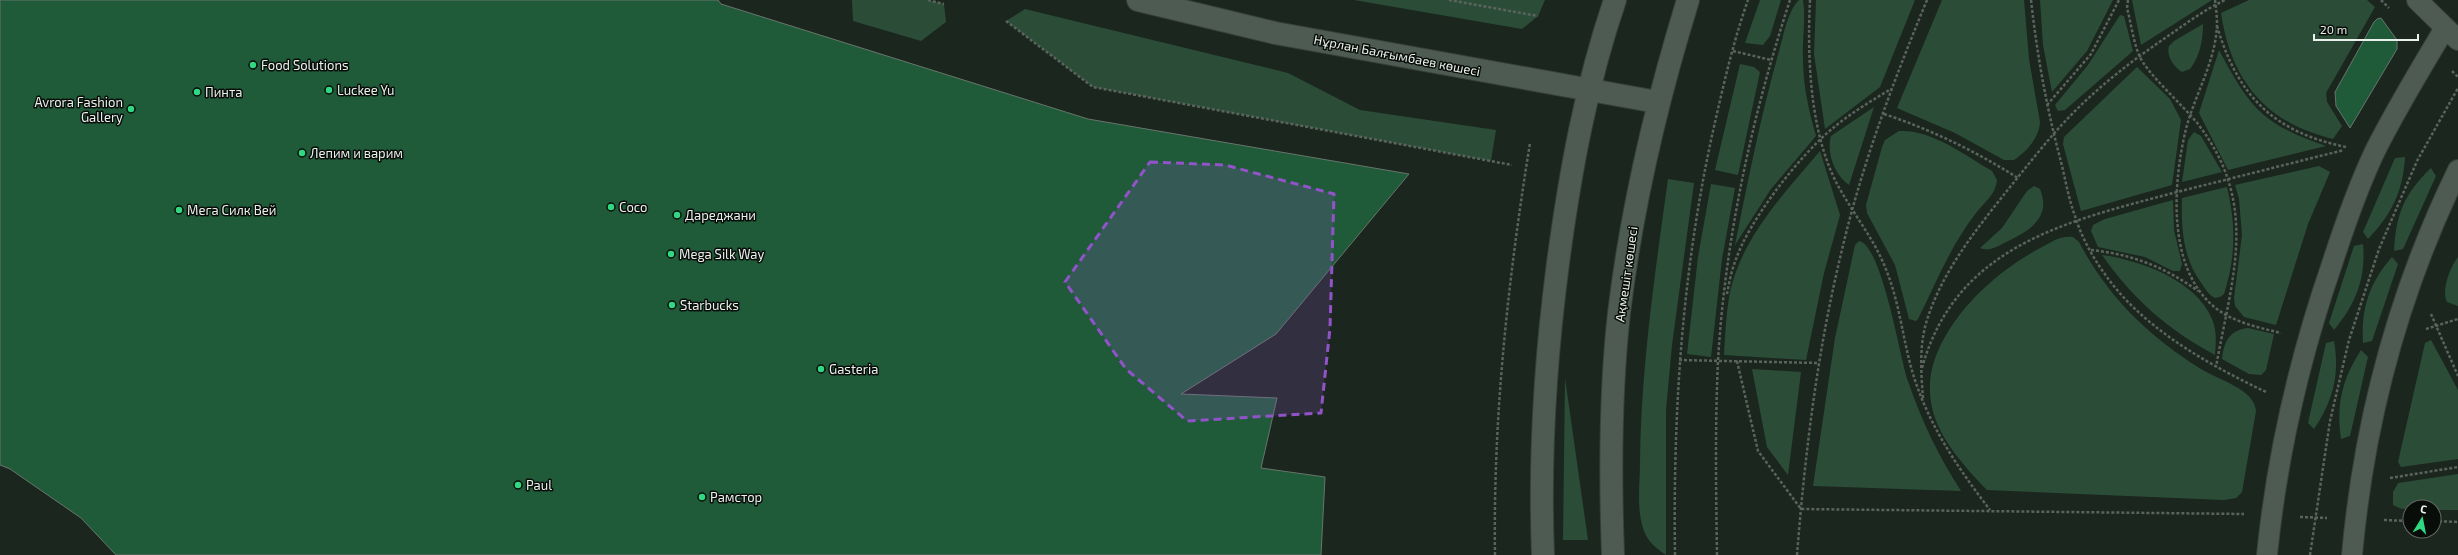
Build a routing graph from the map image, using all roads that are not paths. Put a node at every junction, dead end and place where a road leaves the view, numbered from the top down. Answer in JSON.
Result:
{"nodes":[{"id":1,"x":1138,"y":0,"type":"edge"},
{"id":2,"x":1615,"y":0,"type":"edge"},
{"id":3,"x":1688,"y":0,"type":"edge"},
{"id":4,"x":2417,"y":0,"type":"edge"},
{"id":5,"x":1181,"y":5,"type":"edge"},
{"id":6,"x":2451,"y":34,"type":"edge"},
{"id":7,"x":1589,"y":90,"type":"junction"},
{"id":8,"x":1657,"y":102,"type":"junction"},
{"id":9,"x":2458,"y":170,"type":"edge"},
{"id":10,"x":1542,"y":555,"type":"edge"},
{"id":11,"x":1613,"y":555,"type":"edge"},
{"id":12,"x":2267,"y":555,"type":"edge"},
{"id":13,"x":2352,"y":555,"type":"edge"}],
"edges":[{"from":1,"to":5,"type":"street","name":"Нұрлан Балғымбаев көшесі"},
{"from":2,"to":7,"type":"street"},
{"from":3,"to":8,"type":"street","name":"Ақмешіт көшесі"},
{"from":4,"to":6,"type":"lane"},
{"from":5,"to":7,"type":"street","name":"Нұрлан Балғымбаев көшесі"},
{"from":6,"to":12,"type":"lane"},
{"from":7,"to":8,"type":"street","name":"Нұрлан Балғымбаев көшесі"},
{"from":7,"to":10,"type":"street"},
{"from":8,"to":11,"type":"street","name":"Ақмешіт көшесі"},
{"from":9,"to":13,"type":"lane"}]}
